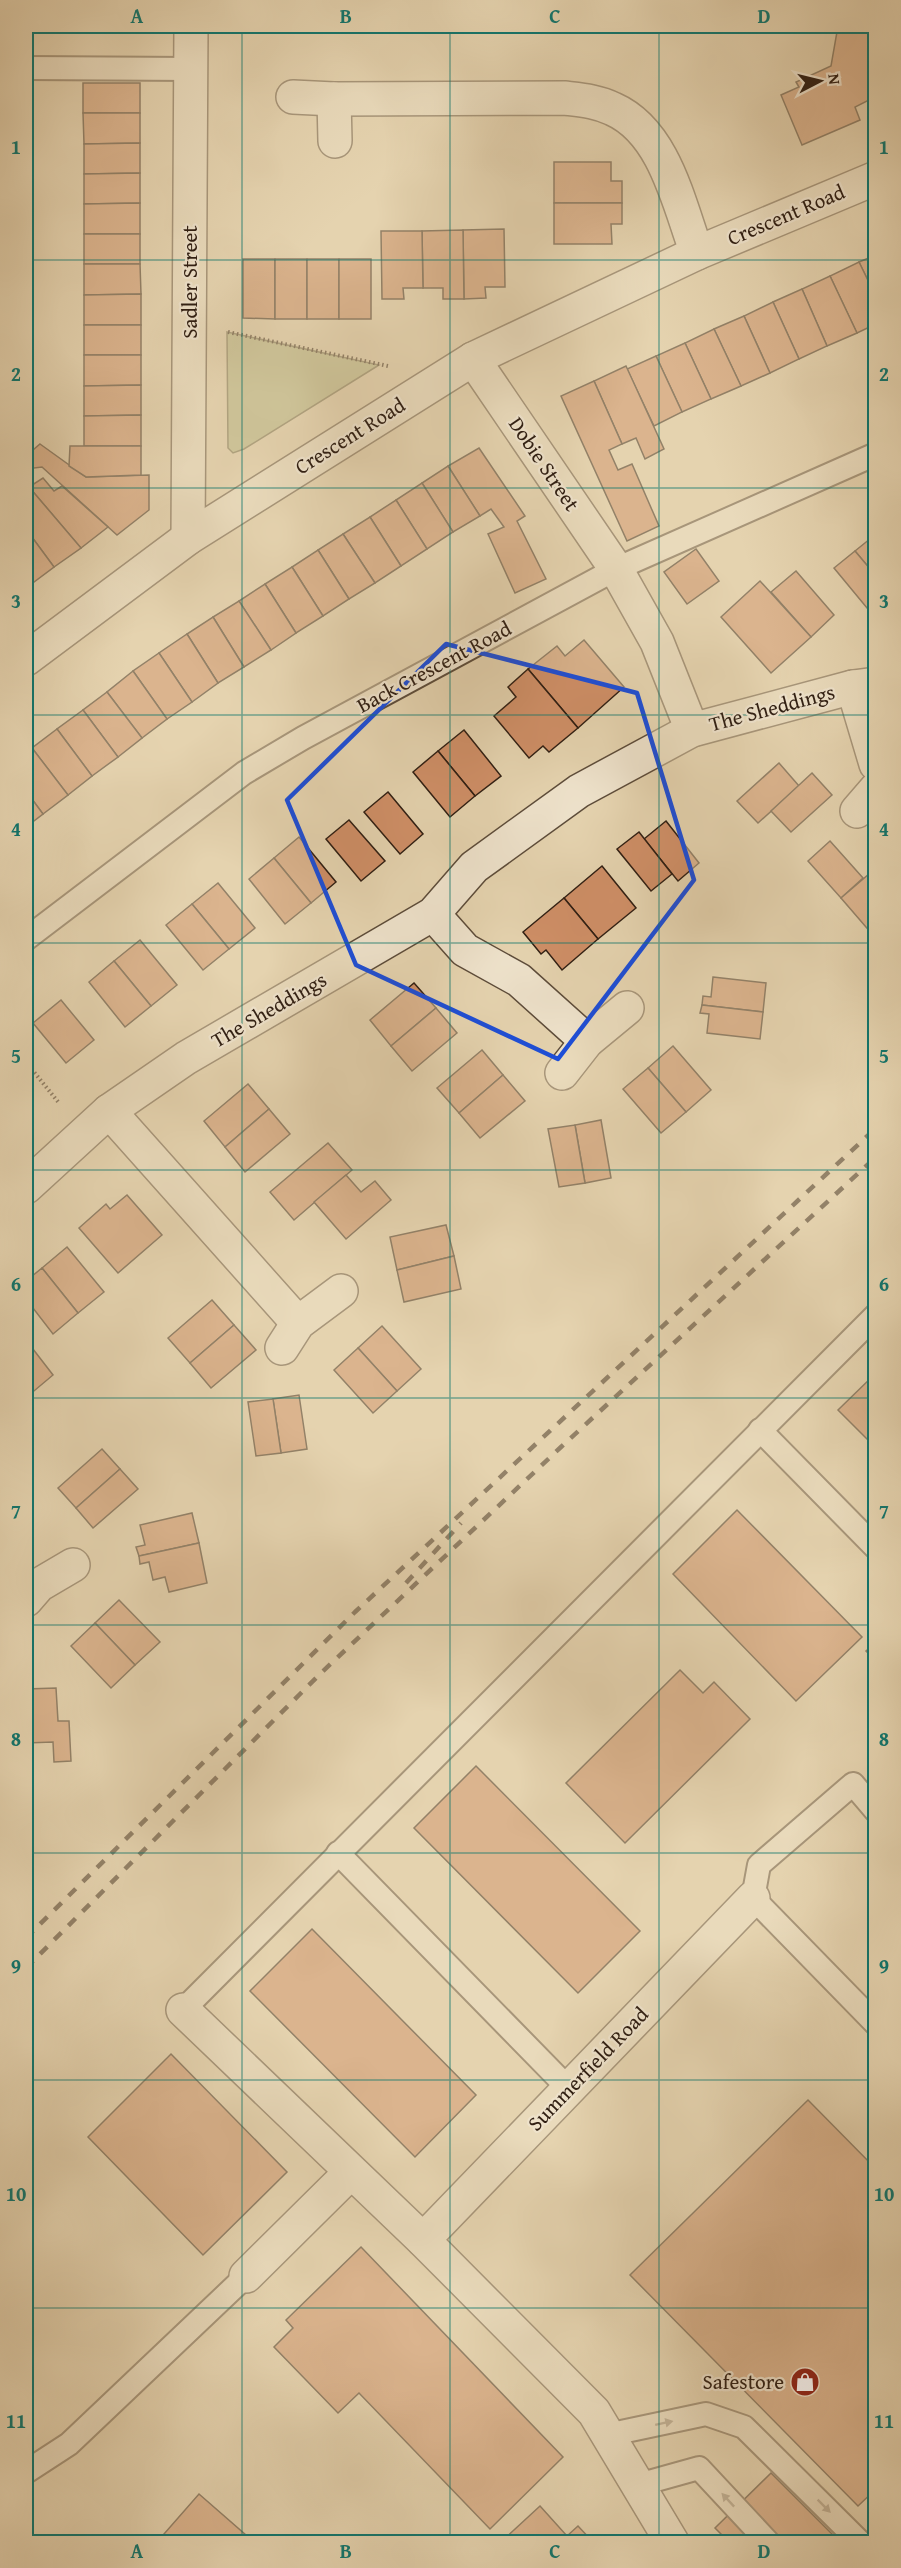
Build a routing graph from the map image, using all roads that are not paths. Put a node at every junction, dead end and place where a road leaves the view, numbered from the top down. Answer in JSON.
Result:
{"nodes":[{"id":1,"x":191,"y":26,"type":"edge"},
{"id":2,"x":26,"y":68,"type":"edge"},
{"id":3,"x":191,"y":69,"type":"junction"},
{"id":4,"x":293,"y":97,"type":"dead end"},
{"id":5,"x":334,"y":99,"type":"junction"},
{"id":6,"x":335,"y":141,"type":"dead end"},
{"id":7,"x":876,"y":178,"type":"edge"},
{"id":8,"x":697,"y":253,"type":"junction"},
{"id":9,"x":473,"y":359,"type":"junction"},
{"id":10,"x":876,"y":454,"type":"edge"},
{"id":11,"x":188,"y":538,"type":"junction"},
{"id":12,"x":616,"y":569,"type":"junction"},
{"id":13,"x":26,"y":659,"type":"edge"},
{"id":14,"x":864,"y":685,"type":"edge"},
{"id":15,"x":692,"y":730,"type":"junction"},
{"id":16,"x":876,"y":764,"type":"edge"},
{"id":17,"x":433,"y":914,"type":"junction"},
{"id":18,"x":26,"y":939,"type":"edge"},
{"id":19,"x":627,"y":1008,"type":"dead end"},
{"id":20,"x":587,"y":1041,"type":"junction"},
{"id":21,"x":562,"y":1073,"type":"dead end"},
{"id":22,"x":109,"y":1111,"type":"junction"},
{"id":23,"x":26,"y":1187,"type":"edge"},
{"id":24,"x":340,"y":1291,"type":"dead end"},
{"id":25,"x":876,"y":1315,"type":"edge"},
{"id":26,"x":760,"y":1431,"type":"junction"},
{"id":27,"x":876,"y":1548,"type":"edge"},
{"id":28,"x":73,"y":1565,"type":"dead end"},
{"id":29,"x":30,"y":1585,"type":"edge"},
{"id":30,"x":876,"y":1811,"type":"edge"},
{"id":31,"x":339,"y":1853,"type":"junction"},
{"id":32,"x":753,"y":1898,"type":"junction"},
{"id":33,"x":183,"y":2010,"type":"joint"},
{"id":34,"x":876,"y":2024,"type":"edge"},
{"id":35,"x":568,"y":2088,"type":"junction"},
{"id":36,"x":351,"y":2172,"type":"junction"},
{"id":37,"x":423,"y":2240,"type":"junction"},
{"id":38,"x":246,"y":2276,"type":"joint"},
{"id":39,"x":607,"y":2435,"type":"junction"},
{"id":40,"x":26,"y":2472,"type":"edge"},
{"id":41,"x":638,"y":2485,"type":"junction"},
{"id":42,"x":672,"y":2542,"type":"edge"},
{"id":43,"x":768,"y":2542,"type":"edge"},
{"id":44,"x":860,"y":2542,"type":"edge"}],
"edges":[{"from":1,"to":3,"type":"street","name":"Sadler Street"},
{"from":2,"to":3,"type":"lane"},
{"from":3,"to":11,"type":"street","name":"Sadler Street"},
{"from":4,"to":5,"type":"street"},
{"from":5,"to":6,"type":"street"},
{"from":5,"to":8,"type":"street"},
{"from":7,"to":8,"type":"street","name":"Crescent Road"},
{"from":8,"to":9,"type":"street","name":"Crescent Road"},
{"from":9,"to":11,"type":"street","name":"Crescent Road"},
{"from":9,"to":12,"type":"street","name":"Dobie Street"},
{"from":10,"to":12,"type":"lane","name":"Back Crescent Road"},
{"from":11,"to":13,"type":"street","name":"Crescent Road"},
{"from":12,"to":15,"type":"street","name":"The Sheddings"},
{"from":12,"to":18,"type":"lane","name":"Back Crescent Road"},
{"from":14,"to":15,"type":"street","name":"The Sheddings"},
{"from":14,"to":16,"type":"street","name":"The Sheddings"},
{"from":15,"to":17,"type":"street","name":"The Sheddings"},
{"from":17,"to":20,"type":"street"},
{"from":17,"to":22,"type":"street","name":"The Sheddings"},
{"from":19,"to":20,"type":"street"},
{"from":20,"to":21,"type":"street"},
{"from":22,"to":23,"type":"street","name":"The Sheddings"},
{"from":22,"to":24,"type":"street"},
{"from":25,"to":26,"type":"lane"},
{"from":26,"to":27,"type":"lane"},
{"from":26,"to":31,"type":"lane"},
{"from":28,"to":29,"type":"street"},
{"from":30,"to":32,"type":"lane"},
{"from":31,"to":33,"type":"lane"},
{"from":31,"to":35,"type":"lane"},
{"from":32,"to":34,"type":"lane"},
{"from":32,"to":35,"type":"street","name":"Summerfield Road"},
{"from":33,"to":36,"type":"street"},
{"from":35,"to":37,"type":"street","name":"Summerfield Road"},
{"from":36,"to":37,"type":"street"},
{"from":36,"to":38,"type":"street"},
{"from":37,"to":39,"type":"street"},
{"from":38,"to":40,"type":"lane"},
{"from":39,"to":41,"type":"street"},
{"from":39,"to":44,"type":"lane","one_way":true},
{"from":41,"to":42,"type":"street"},
{"from":43,"to":41,"type":"lane","one_way":true}]}
